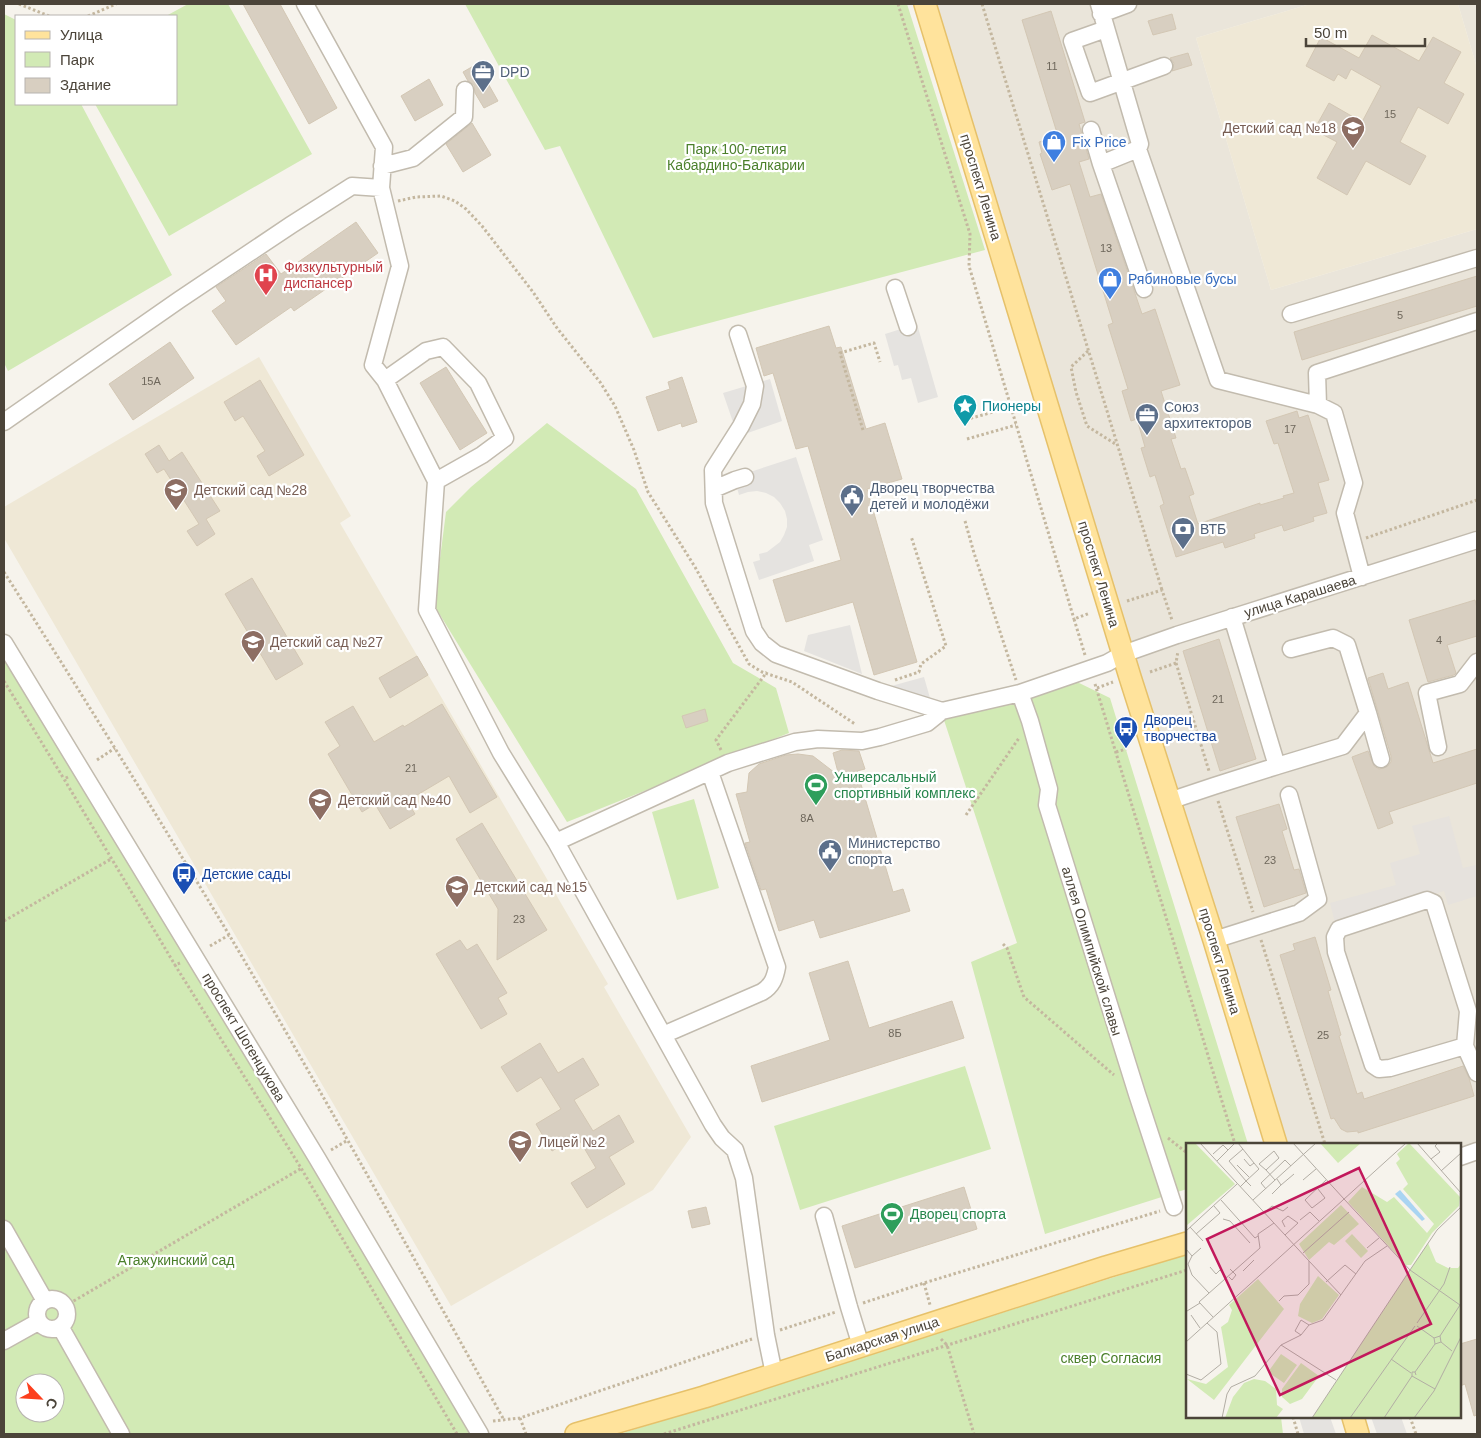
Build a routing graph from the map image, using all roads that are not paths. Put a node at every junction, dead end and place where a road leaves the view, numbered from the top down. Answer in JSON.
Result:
{"nodes":[{"id":1,"x":305,"y":4,"type":"edge"},
{"id":2,"x":925,"y":4,"type":"edge"},
{"id":3,"x":1128,"y":4,"type":"edge"},
{"id":4,"x":1102,"y":15,"type":"edge"},
{"id":5,"x":1164,"y":66,"type":"dead end"},
{"id":6,"x":1122,"y":83,"type":"junction"},
{"id":7,"x":464,"y":90,"type":"dead end"},
{"id":8,"x":1091,"y":130,"type":"dead end"},
{"id":9,"x":1138,"y":150,"type":"junction"},
{"id":10,"x":1101,"y":164,"type":"junction"},
{"id":11,"x":382,"y":166,"type":"junction"},
{"id":12,"x":382,"y":196,"type":"junction"},
{"id":13,"x":1477,"y":258,"type":"edge"},
{"id":14,"x":896,"y":288,"type":"dead end"},
{"id":15,"x":1144,"y":289,"type":"dead end"},
{"id":16,"x":1291,"y":314,"type":"dead end"},
{"id":17,"x":1477,"y":321,"type":"edge"},
{"id":18,"x":908,"y":327,"type":"dead end"},
{"id":19,"x":738,"y":334,"type":"dead end"},
{"id":20,"x":385,"y":380,"type":"junction"},
{"id":21,"x":1318,"y":405,"type":"junction"},
{"id":22,"x":4,"y":422,"type":"edge"},
{"id":23,"x":745,"y":477,"type":"dead end"},
{"id":24,"x":436,"y":481,"type":"junction"},
{"id":25,"x":714,"y":489,"type":"junction"},
{"id":26,"x":1477,"y":540,"type":"edge"},
{"id":27,"x":1362,"y":577,"type":"junction"},
{"id":28,"x":1232,"y":618,"type":"junction"},
{"id":29,"x":4,"y":643,"type":"edge"},
{"id":30,"x":1291,"y":649,"type":"dead end"},
{"id":31,"x":1123,"y":654,"type":"junction"},
{"id":32,"x":1477,"y":662,"type":"edge"},
{"id":33,"x":1020,"y":692,"type":"junction"},
{"id":34,"x":942,"y":711,"type":"junction"},
{"id":35,"x":1368,"y":713,"type":"junction"},
{"id":36,"x":1376,"y":740,"type":"junction"},
{"id":37,"x":1343,"y":746,"type":"junction"},
{"id":38,"x":1438,"y":747,"type":"dead end"},
{"id":39,"x":1381,"y":759,"type":"dead end"},
{"id":40,"x":1277,"y":766,"type":"junction"},
{"id":41,"x":710,"y":772,"type":"junction"},
{"id":42,"x":1289,"y":794,"type":"dead end"},
{"id":43,"x":1169,"y":801,"type":"junction"},
{"id":44,"x":556,"y":842,"type":"junction"},
{"id":45,"x":1214,"y":940,"type":"junction"},
{"id":46,"x":664,"y":1035,"type":"junction"},
{"id":47,"x":1465,"y":1046,"type":"junction"},
{"id":48,"x":1477,"y":1073,"type":"edge"},
{"id":49,"x":1276,"y":1143,"type":"edge"},
{"id":50,"x":1477,"y":1151,"type":"edge"},
{"id":51,"x":1461,"y":1157,"type":"edge"},
{"id":52,"x":1174,"y":1207,"type":"dead end"},
{"id":53,"x":824,"y":1216,"type":"dead end"},
{"id":54,"x":4,"y":1229,"type":"edge"},
{"id":55,"x":1186,"y":1243,"type":"edge"},
{"id":56,"x":45,"y":1301,"type":"junction"},
{"id":57,"x":38,"y":1322,"type":"junction"},
{"id":58,"x":61,"y":1328,"type":"junction"},
{"id":59,"x":4,"y":1341,"type":"edge"},
{"id":60,"x":861,"y":1346,"type":"junction"},
{"id":61,"x":774,"y":1374,"type":"junction"},
{"id":62,"x":1353,"y":1418,"type":"edge"},
{"id":63,"x":121,"y":1434,"type":"edge"},
{"id":64,"x":480,"y":1434,"type":"edge"},
{"id":65,"x":576,"y":1434,"type":"edge"},
{"id":66,"x":1358,"y":1434,"type":"edge"}],
"edges":[{"from":1,"to":11,"type":"street"},
{"from":2,"to":31,"type":"main road","name":"проспект Ленина"},
{"from":3,"to":4,"type":"street"},
{"from":4,"to":6,"type":"street"},
{"from":4,"to":6,"type":"street"},
{"from":5,"to":6,"type":"street"},
{"from":6,"to":9,"type":"street"},
{"from":7,"to":11,"type":"street"},
{"from":8,"to":10,"type":"street"},
{"from":9,"to":10,"type":"street"},
{"from":9,"to":21,"type":"street"},
{"from":10,"to":15,"type":"street"},
{"from":11,"to":12,"type":"street"},
{"from":12,"to":20,"type":"street"},
{"from":12,"to":22,"type":"street"},
{"from":13,"to":16,"type":"street"},
{"from":14,"to":18,"type":"street"},
{"from":17,"to":21,"type":"street"},
{"from":19,"to":25,"type":"street"},
{"from":20,"to":24,"type":"street"},
{"from":20,"to":24,"type":"street"},
{"from":21,"to":27,"type":"street"},
{"from":23,"to":25,"type":"street"},
{"from":24,"to":44,"type":"street"},
{"from":25,"to":34,"type":"street"},
{"from":26,"to":27,"type":"street","name":"улица Карашаева"},
{"from":27,"to":28,"type":"street","name":"улица Карашаева"},
{"from":28,"to":31,"type":"street","name":"улица Карашаева"},
{"from":28,"to":40,"type":"street"},
{"from":29,"to":64,"type":"street","name":"проспект Шогенцукова"},
{"from":30,"to":35,"type":"street"},
{"from":31,"to":33,"type":"street","name":"улица Карашаева"},
{"from":31,"to":43,"type":"main road","name":"проспект Ленина"},
{"from":32,"to":38,"type":"street"},
{"from":33,"to":34,"type":"street","name":"улица Карашаева"},
{"from":33,"to":52,"type":"street","name":"аллея Олимпийской славы"},
{"from":34,"to":41,"type":"street"},
{"from":35,"to":36,"type":"street"},
{"from":35,"to":37,"type":"street"},
{"from":36,"to":37,"type":"street"},
{"from":36,"to":39,"type":"street"},
{"from":37,"to":40,"type":"street"},
{"from":40,"to":43,"type":"street"},
{"from":41,"to":44,"type":"street"},
{"from":41,"to":46,"type":"street"},
{"from":42,"to":45,"type":"street"},
{"from":43,"to":45,"type":"main road","name":"проспект Ленина"},
{"from":44,"to":46,"type":"street"},
{"from":45,"to":49,"type":"main road","name":"проспект Ленина"},
{"from":46,"to":61,"type":"street"},
{"from":47,"to":47,"type":"street"},
{"from":47,"to":48,"type":"street"},
{"from":50,"to":51,"type":"street"},
{"from":53,"to":60,"type":"street"},
{"from":54,"to":56,"type":"street"},
{"from":55,"to":60,"type":"main road","name":"Балкарская улица"},
{"from":56,"to":57,"type":"street"},
{"from":56,"to":58,"type":"street"},
{"from":57,"to":58,"type":"street"},
{"from":57,"to":59,"type":"street"},
{"from":58,"to":63,"type":"street"},
{"from":60,"to":61,"type":"main road","name":"Балкарская улица"},
{"from":61,"to":65,"type":"main road","name":"Балкарская улица"},
{"from":62,"to":66,"type":"main road"}]}
